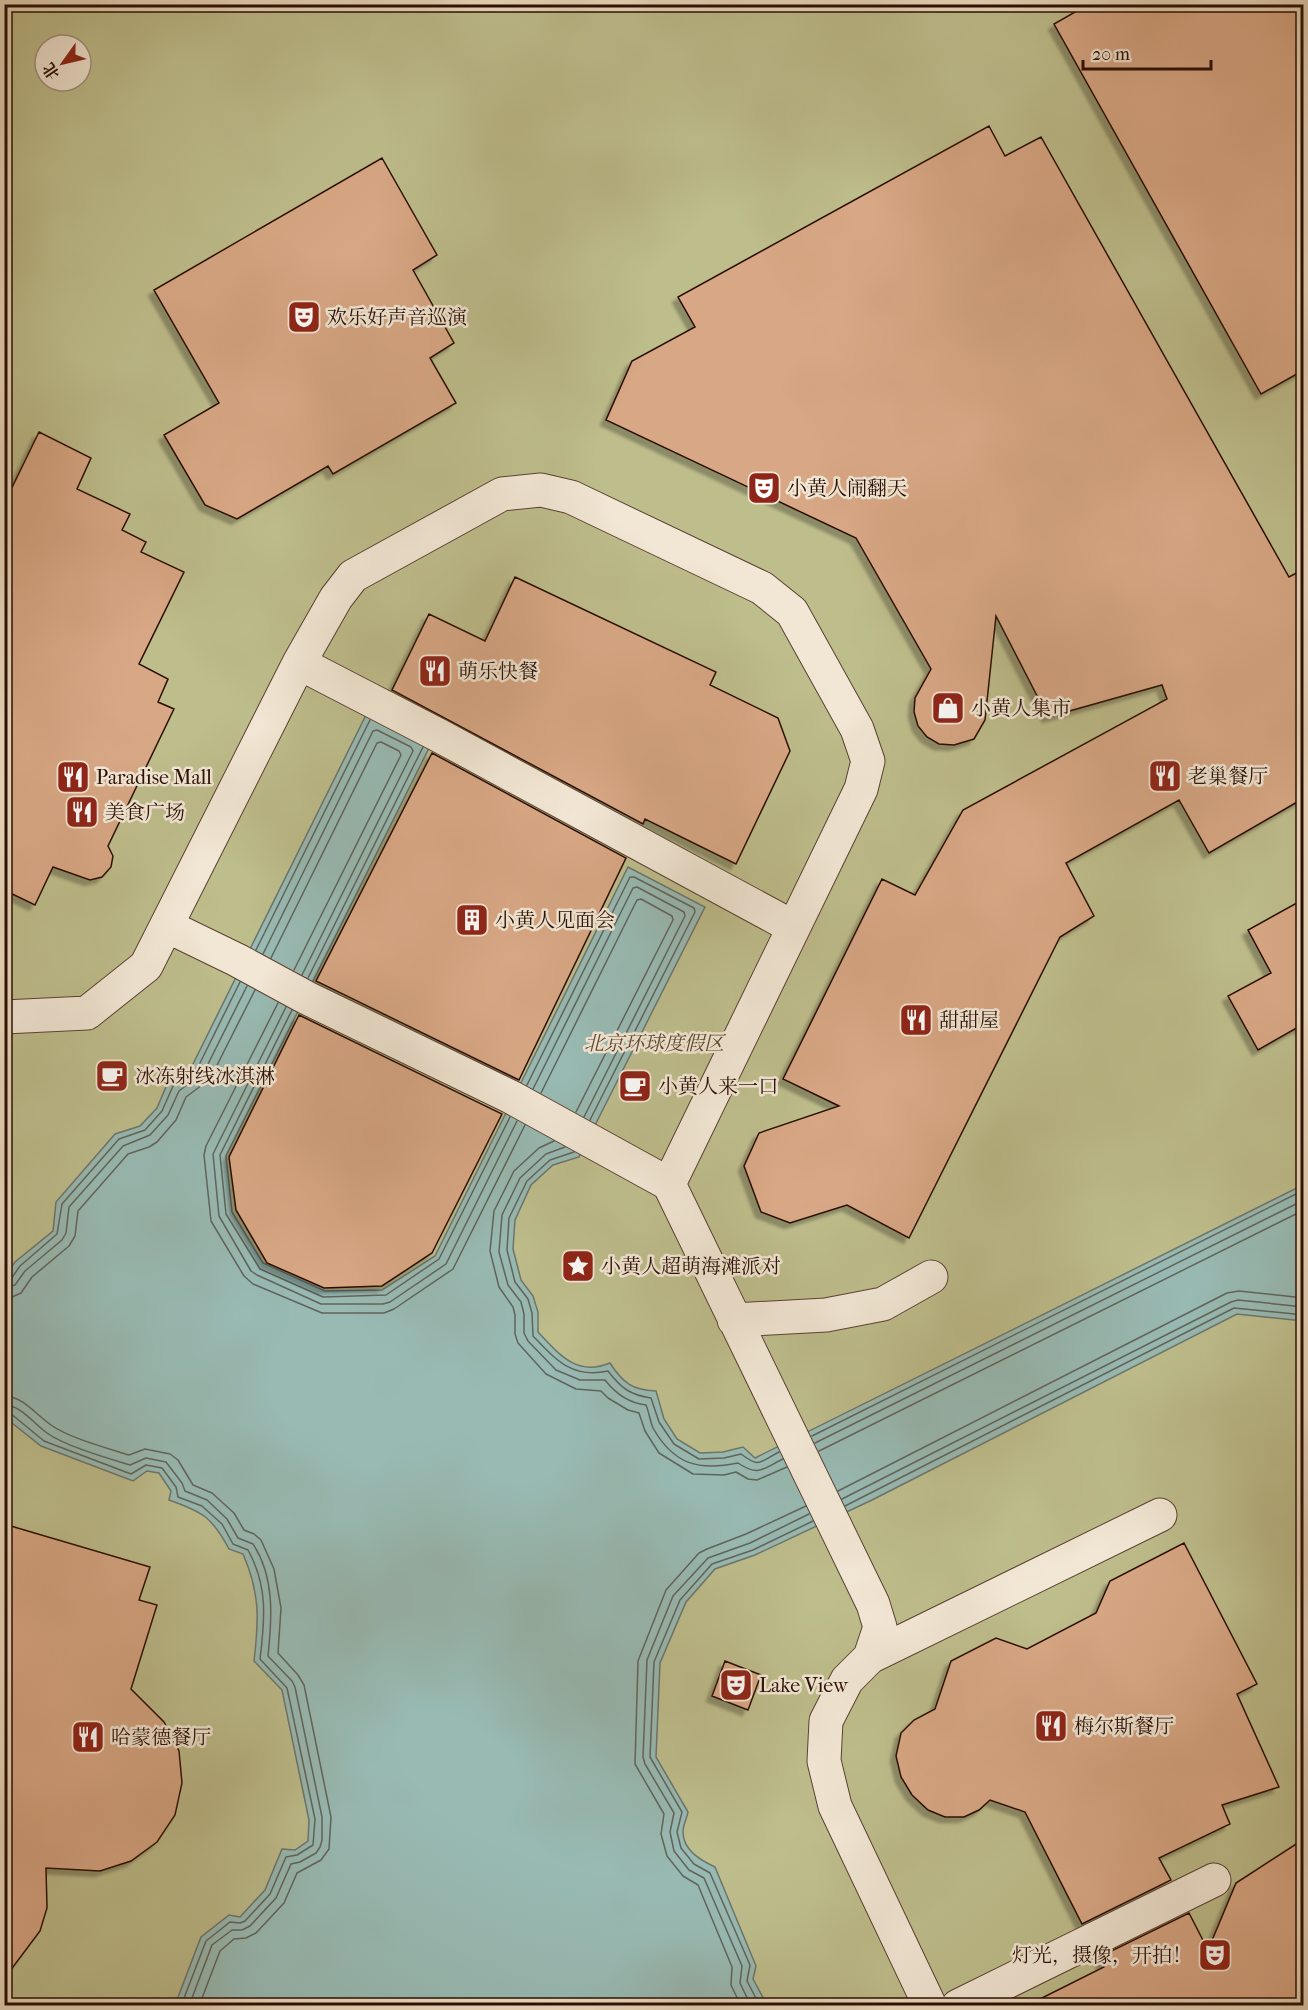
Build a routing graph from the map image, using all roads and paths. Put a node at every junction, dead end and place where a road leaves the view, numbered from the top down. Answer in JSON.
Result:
{"nodes":[{"id":1,"x":299,"y":663,"type":"junction"},
{"id":2,"x":167,"y":926,"type":"junction"},
{"id":3,"x":793,"y":927,"type":"junction"},
{"id":4,"x":4,"y":1017,"type":"edge"},
{"id":5,"x":669,"y":1184,"type":"junction"},
{"id":6,"x":931,"y":1277,"type":"dead end"},
{"id":7,"x":734,"y":1320,"type":"junction"},
{"id":8,"x":1160,"y":1515,"type":"dead end"},
{"id":9,"x":870,"y":1657,"type":"junction"},
{"id":10,"x":1214,"y":1880,"type":"dead end"},
{"id":11,"x":930,"y":2006,"type":"edge"},
{"id":12,"x":958,"y":2006,"type":"edge"}],
"edges":[{"from":1,"to":2,"type":"street"},
{"from":1,"to":3,"type":"street"},
{"from":1,"to":3,"type":"street"},
{"from":2,"to":4,"type":"street"},
{"from":2,"to":5,"type":"street"},
{"from":3,"to":5,"type":"street"},
{"from":5,"to":7,"type":"street"},
{"from":6,"to":7,"type":"street"},
{"from":7,"to":9,"type":"street"},
{"from":8,"to":9,"type":"street"},
{"from":9,"to":11,"type":"street"},
{"from":10,"to":12,"type":"street"}]}
